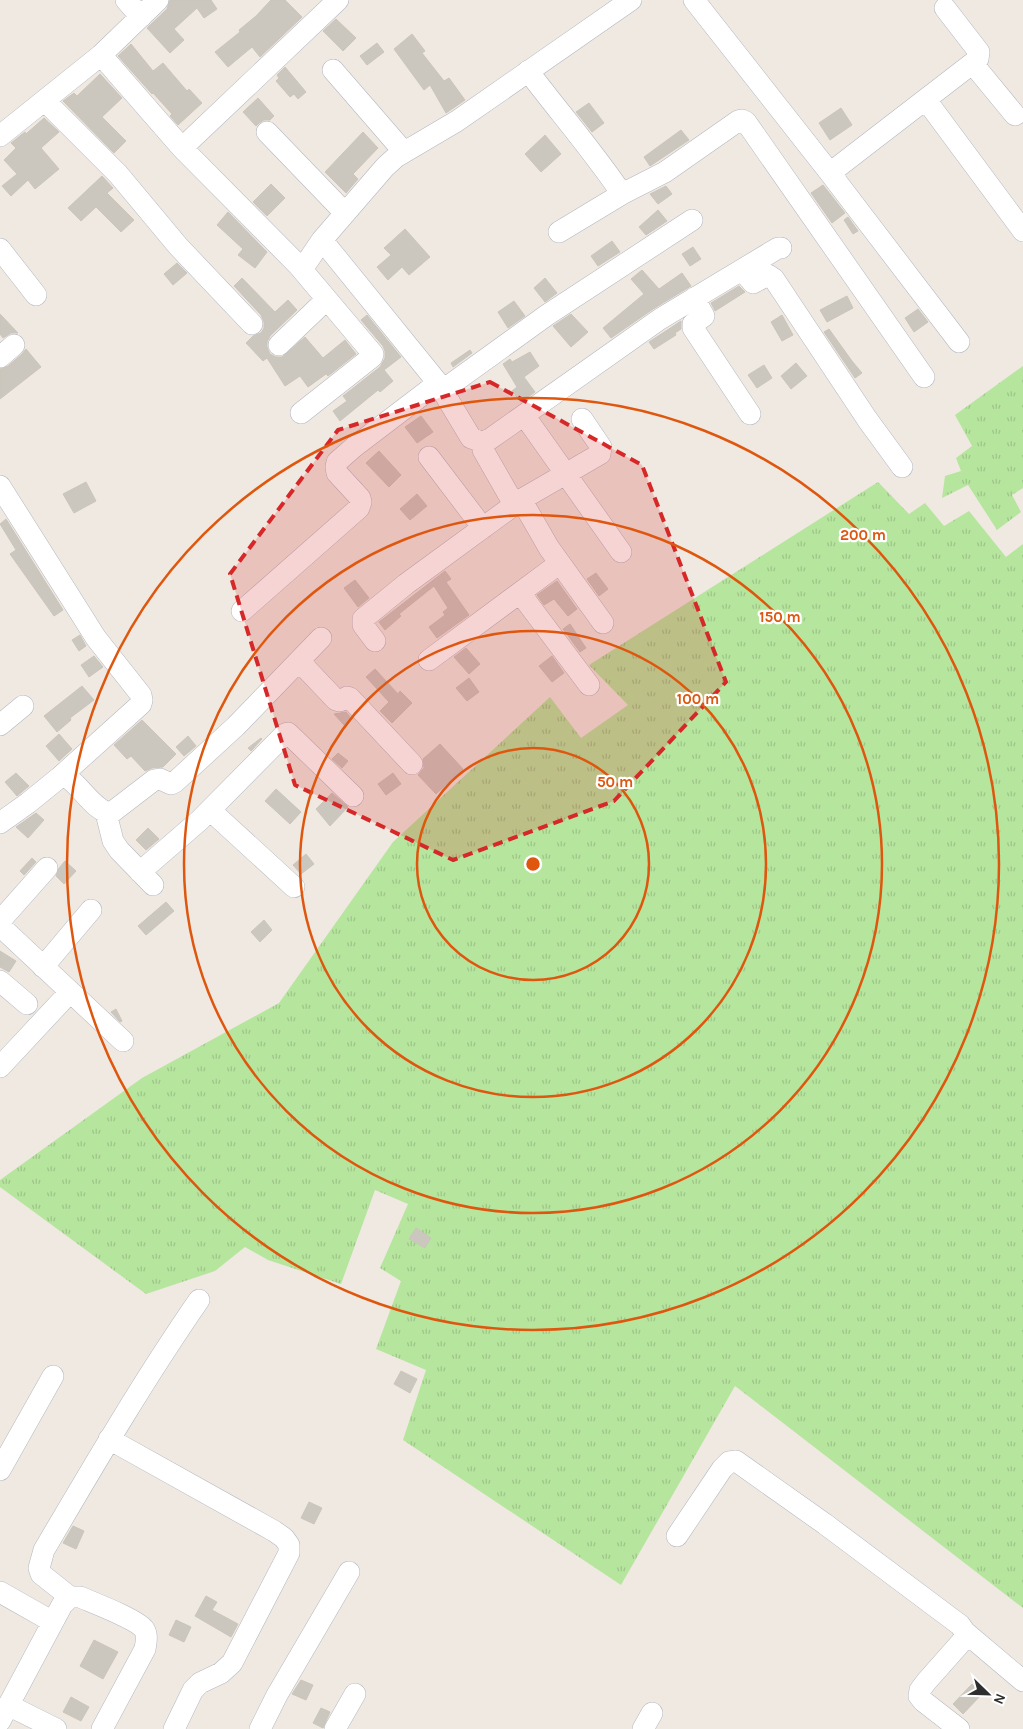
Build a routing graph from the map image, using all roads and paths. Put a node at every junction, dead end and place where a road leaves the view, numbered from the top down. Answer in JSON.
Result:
{"nodes":[{"id":1,"x":126,"y":0,"type":"edge"},
{"id":2,"x":158,"y":0,"type":"edge"},
{"id":3,"x":338,"y":0,"type":"edge"},
{"id":4,"x":631,"y":0,"type":"edge"},
{"id":5,"x":694,"y":0,"type":"edge"},
{"id":6,"x":945,"y":8,"type":"dead end"},
{"id":7,"x":140,"y":17,"type":"junction"},
{"id":8,"x":101,"y":55,"type":"junction"},
{"id":9,"x":973,"y":64,"type":"junction"},
{"id":10,"x":333,"y":70,"type":"dead end"},
{"id":11,"x":528,"y":71,"type":"junction"},
{"id":12,"x":926,"y":100,"type":"junction"},
{"id":13,"x":45,"y":101,"type":"junction"},
{"id":14,"x":1015,"y":115,"type":"dead end"},
{"id":15,"x":267,"y":132,"type":"dead end"},
{"id":16,"x":0,"y":136,"type":"edge"},
{"id":17,"x":182,"y":148,"type":"junction"},
{"id":18,"x":404,"y":152,"type":"junction"},
{"id":19,"x":830,"y":173,"type":"junction"},
{"id":20,"x":622,"y":194,"type":"junction"},
{"id":21,"x":345,"y":213,"type":"junction"},
{"id":22,"x":692,"y":220,"type":"dead end"},
{"id":23,"x":1023,"y":231,"type":"edge"},
{"id":24,"x":559,"y":232,"type":"dead end"},
{"id":25,"x":322,"y":240,"type":"junction"},
{"id":26,"x":781,"y":248,"type":"dead end"},
{"id":27,"x":0,"y":249,"type":"edge"},
{"id":28,"x":298,"y":265,"type":"junction"},
{"id":29,"x":742,"y":270,"type":"junction"},
{"id":30,"x":36,"y":295,"type":"dead end"},
{"id":31,"x":694,"y":298,"type":"junction"},
{"id":32,"x":326,"y":300,"type":"junction"},
{"id":33,"x":252,"y":324,"type":"dead end"},
{"id":34,"x":959,"y":342,"type":"dead end"},
{"id":35,"x":279,"y":346,"type":"dead end"},
{"id":36,"x":924,"y":377,"type":"dead end"},
{"id":37,"x":440,"y":386,"type":"junction"},
{"id":38,"x":301,"y":413,"type":"dead end"},
{"id":39,"x":750,"y":414,"type":"dead end"},
{"id":40,"x":524,"y":415,"type":"junction"},
{"id":41,"x":582,"y":418,"type":"dead end"},
{"id":42,"x":482,"y":442,"type":"junction"},
{"id":43,"x":429,"y":457,"type":"dead end"},
{"id":44,"x":902,"y":466,"type":"dead end"},
{"id":45,"x":565,"y":475,"type":"junction"},
{"id":46,"x":0,"y":486,"type":"edge"},
{"id":47,"x":515,"y":502,"type":"junction"},
{"id":48,"x":6,"y":510,"type":"edge"},
{"id":49,"x":483,"y":528,"type":"junction"},
{"id":50,"x":620,"y":552,"type":"dead end"},
{"id":51,"x":560,"y":563,"type":"junction"},
{"id":52,"x":520,"y":592,"type":"junction"},
{"id":53,"x":242,"y":611,"type":"dead end"},
{"id":54,"x":603,"y":623,"type":"dead end"},
{"id":55,"x":321,"y":638,"type":"dead end"},
{"id":56,"x":375,"y":641,"type":"dead end"},
{"id":57,"x":429,"y":660,"type":"dead end"},
{"id":58,"x":299,"y":661,"type":"junction"},
{"id":59,"x":589,"y":685,"type":"dead end"},
{"id":60,"x":23,"y":706,"type":"dead end"},
{"id":61,"x":0,"y":725,"type":"edge"},
{"id":62,"x":412,"y":764,"type":"dead end"},
{"id":63,"x":60,"y":777,"type":"junction"},
{"id":64,"x":353,"y":796,"type":"dead end"},
{"id":65,"x":210,"y":810,"type":"junction"},
{"id":66,"x":106,"y":813,"type":"junction"},
{"id":67,"x":0,"y":823,"type":"edge"},
{"id":68,"x":47,"y":868,"type":"dead end"},
{"id":69,"x":294,"y":887,"type":"dead end"},
{"id":70,"x":91,"y":910,"type":"dead end"},
{"id":71,"x":0,"y":921,"type":"edge"},
{"id":72,"x":0,"y":926,"type":"edge"},
{"id":73,"x":43,"y":967,"type":"junction"},
{"id":74,"x":0,"y":981,"type":"edge"},
{"id":75,"x":70,"y":992,"type":"junction"},
{"id":76,"x":27,"y":1004,"type":"dead end"},
{"id":77,"x":123,"y":1041,"type":"dead end"},
{"id":78,"x":0,"y":1067,"type":"edge"},
{"id":79,"x":199,"y":1300,"type":"dead end"},
{"id":80,"x":53,"y":1376,"type":"dead end"},
{"id":81,"x":108,"y":1438,"type":"junction"},
{"id":82,"x":0,"y":1470,"type":"edge"},
{"id":83,"x":677,"y":1536,"type":"dead end"},
{"id":84,"x":349,"y":1572,"type":"dead end"},
{"id":85,"x":0,"y":1592,"type":"edge"},
{"id":86,"x":70,"y":1596,"type":"junction"},
{"id":87,"x":53,"y":1622,"type":"junction"},
{"id":88,"x":965,"y":1632,"type":"junction"},
{"id":89,"x":1023,"y":1681,"type":"edge"},
{"id":90,"x":355,"y":1694,"type":"dead end"},
{"id":91,"x":4,"y":1713,"type":"edge"},
{"id":92,"x":56,"y":1729,"type":"edge"},
{"id":93,"x":102,"y":1729,"type":"edge"},
{"id":94,"x":174,"y":1729,"type":"edge"},
{"id":95,"x":260,"y":1729,"type":"edge"},
{"id":96,"x":335,"y":1729,"type":"edge"},
{"id":97,"x":958,"y":1729,"type":"edge"}],
"edges":[{"from":1,"to":7,"type":"street"},
{"from":2,"to":7,"type":"street"},
{"from":3,"to":17,"type":"street"},
{"from":4,"to":11,"type":"street"},
{"from":5,"to":19,"type":"street"},
{"from":6,"to":9,"type":"street"},
{"from":7,"to":8,"type":"street"},
{"from":8,"to":13,"type":"street"},
{"from":8,"to":17,"type":"street"},
{"from":9,"to":12,"type":"street"},
{"from":9,"to":14,"type":"street"},
{"from":10,"to":18,"type":"street"},
{"from":11,"to":18,"type":"street"},
{"from":11,"to":20,"type":"street"},
{"from":12,"to":19,"type":"street"},
{"from":12,"to":23,"type":"street"},
{"from":13,"to":16,"type":"street"},
{"from":13,"to":33,"type":"street"},
{"from":15,"to":21,"type":"street"},
{"from":17,"to":28,"type":"street"},
{"from":18,"to":21,"type":"street"},
{"from":19,"to":34,"type":"street"},
{"from":20,"to":24,"type":"street"},
{"from":20,"to":36,"type":"street"},
{"from":21,"to":25,"type":"street"},
{"from":22,"to":37,"type":"street"},
{"from":25,"to":28,"type":"street"},
{"from":25,"to":37,"type":"street"},
{"from":26,"to":29,"type":"street"},
{"from":27,"to":30,"type":"street"},
{"from":28,"to":32,"type":"street"},
{"from":29,"to":31,"type":"street"},
{"from":29,"to":44,"type":"street"},
{"from":31,"to":39,"type":"street"},
{"from":31,"to":40,"type":"street"},
{"from":32,"to":35,"type":"street"},
{"from":32,"to":38,"type":"street"},
{"from":37,"to":42,"type":"street"},
{"from":37,"to":53,"type":"street"},
{"from":40,"to":42,"type":"street"},
{"from":40,"to":45,"type":"street"},
{"from":41,"to":45,"type":"street"},
{"from":42,"to":47,"type":"street"},
{"from":43,"to":49,"type":"street"},
{"from":45,"to":47,"type":"street"},
{"from":45,"to":50,"type":"street"},
{"from":46,"to":48,"type":"street"},
{"from":47,"to":49,"type":"street"},
{"from":47,"to":51,"type":"street"},
{"from":48,"to":63,"type":"street"},
{"from":49,"to":56,"type":"street"},
{"from":51,"to":52,"type":"street"},
{"from":51,"to":54,"type":"street"},
{"from":52,"to":57,"type":"street"},
{"from":52,"to":59,"type":"street"},
{"from":55,"to":58,"type":"street"},
{"from":58,"to":62,"type":"street"},
{"from":58,"to":66,"type":"street"},
{"from":60,"to":61,"type":"street"},
{"from":63,"to":66,"type":"street"},
{"from":63,"to":67,"type":"street"},
{"from":64,"to":65,"type":"street"},
{"from":65,"to":66,"type":"street"},
{"from":65,"to":69,"type":"street"},
{"from":68,"to":71,"type":"street"},
{"from":70,"to":73,"type":"street"},
{"from":72,"to":73,"type":"street"},
{"from":73,"to":75,"type":"street"},
{"from":74,"to":76,"type":"street"},
{"from":75,"to":77,"type":"street"},
{"from":75,"to":78,"type":"street"},
{"from":79,"to":81,"type":"street"},
{"from":80,"to":82,"type":"street"},
{"from":81,"to":86,"type":"street"},
{"from":81,"to":94,"type":"street"},
{"from":83,"to":88,"type":"street"},
{"from":84,"to":95,"type":"street"},
{"from":85,"to":87,"type":"street"},
{"from":86,"to":87,"type":"street"},
{"from":86,"to":93,"type":"street"},
{"from":87,"to":91,"type":"street"},
{"from":88,"to":89,"type":"street"},
{"from":88,"to":97,"type":"street"},
{"from":90,"to":96,"type":"street"},
{"from":91,"to":92,"type":"street"}]}
